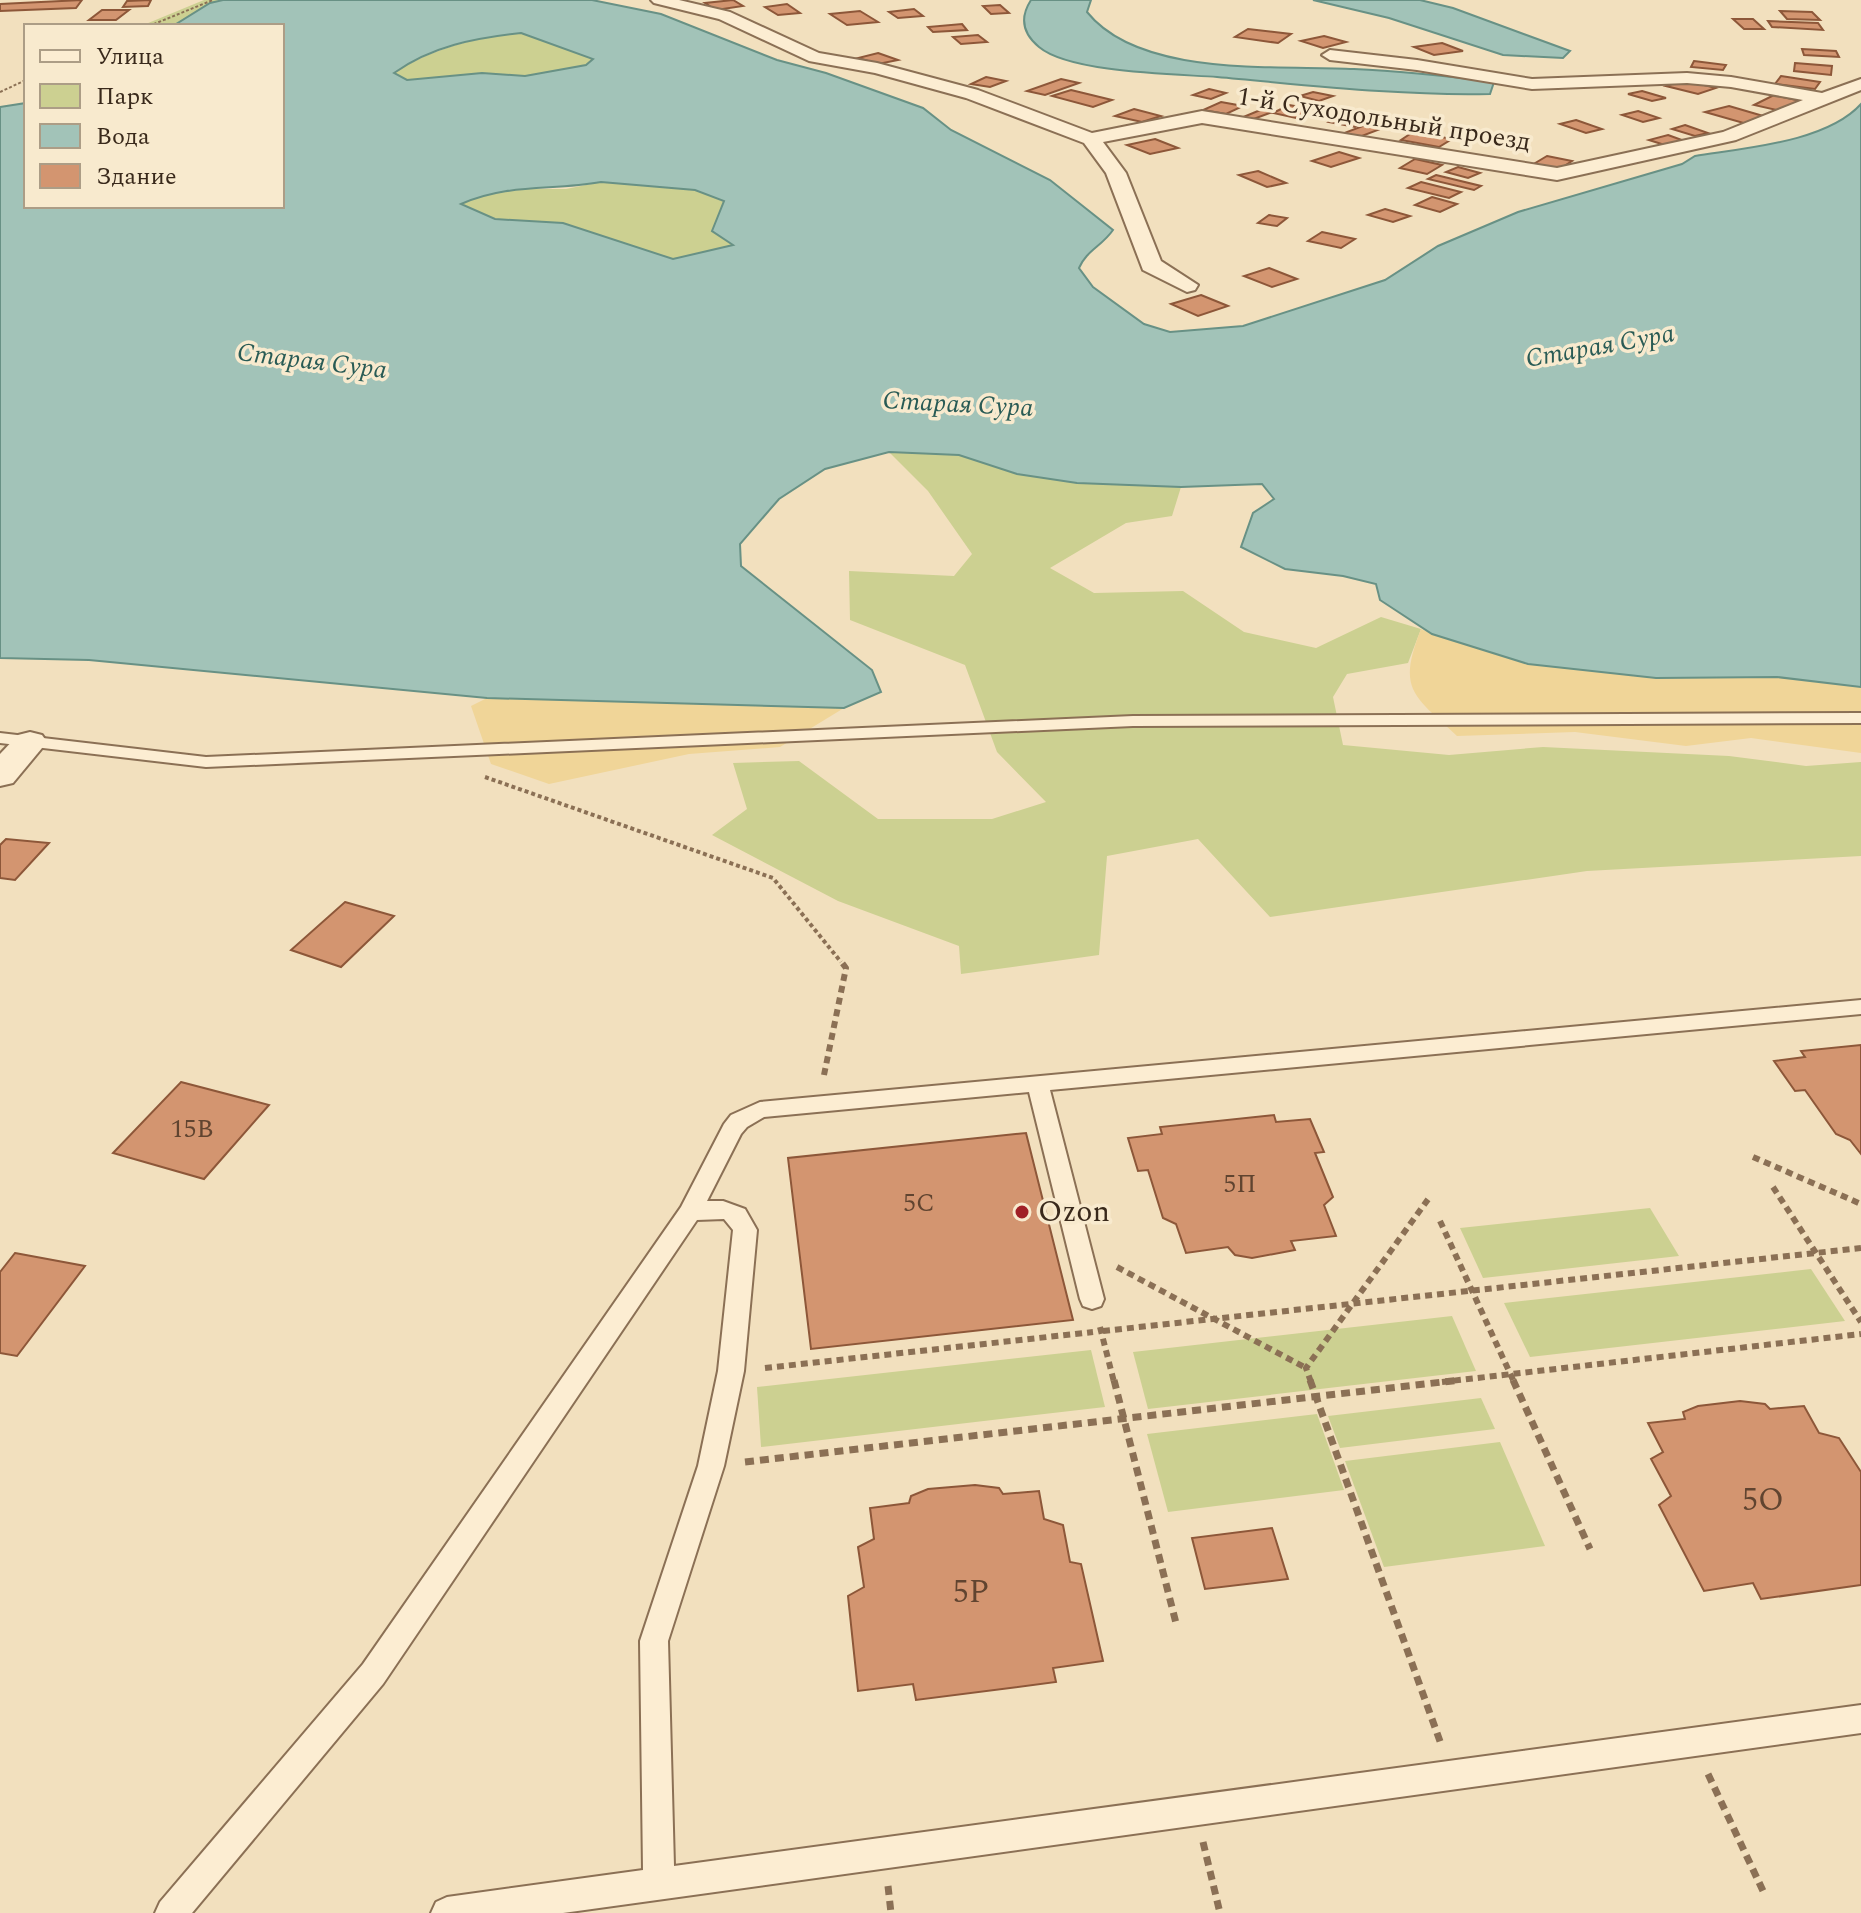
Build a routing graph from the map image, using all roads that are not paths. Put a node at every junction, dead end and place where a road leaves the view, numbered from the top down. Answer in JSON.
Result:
{"nodes":[{"id":1,"x":659,"y":0,"type":"edge"},
{"id":2,"x":1330,"y":55,"type":"dead end"},
{"id":3,"x":1861,"y":84,"type":"edge"},
{"id":4,"x":1826,"y":99,"type":"junction"},
{"id":5,"x":1091,"y":139,"type":"junction"},
{"id":6,"x":1187,"y":285,"type":"dead end"},
{"id":7,"x":1861,"y":718,"type":"edge"},
{"id":8,"x":15,"y":740,"type":"edge"},
{"id":9,"x":0,"y":775,"type":"edge"},
{"id":10,"x":1861,"y":1007,"type":"edge"},
{"id":11,"x":1037,"y":1083,"type":"junction"},
{"id":12,"x":690,"y":1212,"type":"junction"},
{"id":13,"x":1092,"y":1299,"type":"road end"},
{"id":14,"x":1861,"y":1719,"type":"edge"},
{"id":15,"x":659,"y":1884,"type":"junction"},
{"id":16,"x":171,"y":1913,"type":"edge"},
{"id":17,"x":447,"y":1913,"type":"edge"}],
"edges":[{"from":1,"to":5,"type":"street"},
{"from":2,"to":4,"type":"street"},
{"from":3,"to":4,"type":"street"},
{"from":4,"to":5,"type":"street","name":"1-й Суходольный проезд"},
{"from":5,"to":6,"type":"street"},
{"from":7,"to":8,"type":"lane"},
{"from":8,"to":9,"type":"street"},
{"from":10,"to":11,"type":"lane"},
{"from":11,"to":12,"type":"lane"},
{"from":11,"to":13,"type":"lane"},
{"from":12,"to":15,"type":"lane"},
{"from":12,"to":16,"type":"lane"},
{"from":14,"to":15,"type":"lane"},
{"from":15,"to":17,"type":"lane"}]}
